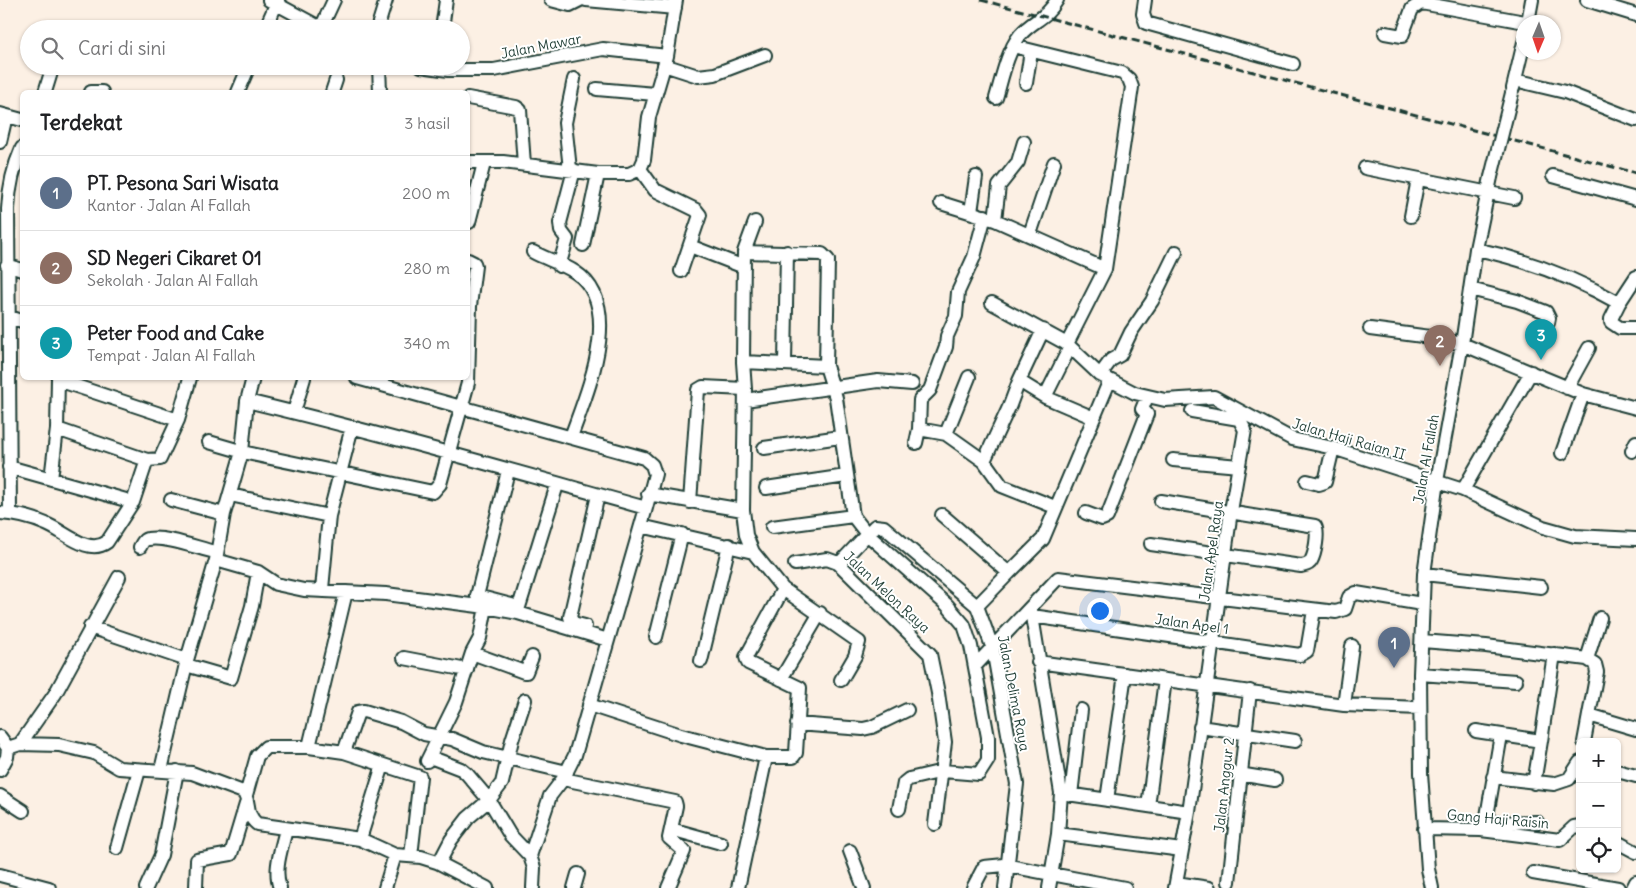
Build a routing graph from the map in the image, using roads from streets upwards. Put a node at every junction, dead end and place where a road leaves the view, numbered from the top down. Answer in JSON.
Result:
{"nodes":[{"id":1,"x":334,"y":0,"type":"edge"},
{"id":2,"x":386,"y":0,"type":"edge"},
{"id":3,"x":446,"y":0,"type":"edge"},
{"id":4,"x":551,"y":0,"type":"edge"},
{"id":5,"x":580,"y":0,"type":"edge"},
{"id":6,"x":586,"y":0,"type":"edge"},
{"id":7,"x":1057,"y":0,"type":"edge"},
{"id":8,"x":1145,"y":0,"type":"edge"},
{"id":9,"x":1528,"y":0,"type":"edge"},
{"id":10,"x":1532,"y":0,"type":"edge"},
{"id":11,"x":1587,"y":0,"type":"edge"},
{"id":12,"x":275,"y":2,"type":"edge"},
{"id":13,"x":676,"y":4,"type":"edge"},
{"id":14,"x":1528,"y":15,"type":"edge"},
{"id":15,"x":1636,"y":15,"type":"edge"},
{"id":16,"x":268,"y":20,"type":"edge"},
{"id":17,"x":308,"y":20,"type":"edge"},
{"id":18,"x":325,"y":20,"type":"edge"},
{"id":19,"x":380,"y":20,"type":"edge"},
{"id":20,"x":443,"y":20,"type":"edge"},
{"id":21,"x":1516,"y":20,"type":"edge"},
{"id":22,"x":1385,"y":33,"type":"dead end"},
{"id":23,"x":1013,"y":46,"type":"junction"},
{"id":24,"x":1031,"y":51,"type":"junction"},
{"id":25,"x":766,"y":56,"type":"dead end"},
{"id":26,"x":666,"y":60,"type":"junction"},
{"id":27,"x":1520,"y":60,"type":"edge"},
{"id":28,"x":1293,"y":64,"type":"dead end"},
{"id":29,"x":470,"y":69,"type":"edge"},
{"id":30,"x":50,"y":75,"type":"edge"},
{"id":31,"x":245,"y":75,"type":"edge"},
{"id":32,"x":379,"y":75,"type":"edge"},
{"id":33,"x":574,"y":79,"type":"dead end"},
{"id":34,"x":1026,"y":83,"type":"dead end"},
{"id":35,"x":1513,"y":86,"type":"junction"},
{"id":36,"x":597,"y":89,"type":"dead end"},
{"id":37,"x":46,"y":90,"type":"edge"},
{"id":38,"x":239,"y":90,"type":"edge"},
{"id":39,"x":380,"y":90,"type":"edge"},
{"id":40,"x":655,"y":94,"type":"junction"},
{"id":41,"x":470,"y":98,"type":"edge"},
{"id":42,"x":996,"y":98,"type":"dead end"},
{"id":43,"x":11,"y":117,"type":"edge"},
{"id":44,"x":1636,"y":120,"type":"edge"},
{"id":45,"x":0,"y":142,"type":"edge"},
{"id":46,"x":1024,"y":142,"type":"dead end"},
{"id":47,"x":20,"y":155,"type":"edge"},
{"id":48,"x":470,"y":162,"type":"edge"},
{"id":49,"x":484,"y":163,"type":"junction"},
{"id":50,"x":1054,"y":163,"type":"dead end"},
{"id":51,"x":524,"y":164,"type":"junction"},
{"id":52,"x":1365,"y":168,"type":"dead end"},
{"id":53,"x":640,"y":169,"type":"junction"},
{"id":54,"x":572,"y":170,"type":"junction"},
{"id":55,"x":598,"y":174,"type":"junction"},
{"id":56,"x":1553,"y":176,"type":"dead end"},
{"id":57,"x":976,"y":177,"type":"dead end"},
{"id":58,"x":1418,"y":179,"type":"junction"},
{"id":59,"x":1488,"y":193,"type":"junction"},
{"id":60,"x":1514,"y":198,"type":"dead end"},
{"id":61,"x":1636,"y":199,"type":"edge"},
{"id":62,"x":941,"y":203,"type":"dead end"},
{"id":63,"x":971,"y":212,"type":"junction"},
{"id":64,"x":1411,"y":216,"type":"dead end"},
{"id":65,"x":470,"y":218,"type":"edge"},
{"id":66,"x":990,"y":218,"type":"junction"},
{"id":67,"x":755,"y":222,"type":"dead end"},
{"id":68,"x":1030,"y":234,"type":"junction"},
{"id":69,"x":583,"y":245,"type":"dead end"},
{"id":70,"x":690,"y":246,"type":"junction"},
{"id":71,"x":1476,"y":249,"type":"junction"},
{"id":72,"x":533,"y":252,"type":"dead end"},
{"id":73,"x":744,"y":252,"type":"junction"},
{"id":74,"x":787,"y":252,"type":"junction"},
{"id":75,"x":1176,"y":252,"type":"dead end"},
{"id":76,"x":470,"y":261,"type":"edge"},
{"id":77,"x":7,"y":265,"type":"junction"},
{"id":78,"x":559,"y":266,"type":"junction"},
{"id":79,"x":744,"y":267,"type":"junction"},
{"id":80,"x":20,"y":269,"type":"edge"},
{"id":81,"x":1105,"y":269,"type":"junction"},
{"id":82,"x":681,"y":271,"type":"dead end"},
{"id":83,"x":1636,"y":277,"type":"edge"},
{"id":84,"x":1470,"y":289,"type":"junction"},
{"id":85,"x":470,"y":299,"type":"edge"},
{"id":86,"x":992,"y":303,"type":"dead end"},
{"id":87,"x":1619,"y":303,"type":"junction"},
{"id":88,"x":9,"y":317,"type":"junction"},
{"id":89,"x":20,"y":320,"type":"edge"},
{"id":90,"x":1548,"y":323,"type":"dead end"},
{"id":91,"x":1636,"y":328,"type":"edge"},
{"id":92,"x":1370,"y":329,"type":"dead end"},
{"id":93,"x":1042,"y":330,"type":"junction"},
{"id":94,"x":1462,"y":344,"type":"junction"},
{"id":95,"x":1068,"y":345,"type":"junction"},
{"id":96,"x":1589,"y":348,"type":"dead end"},
{"id":97,"x":743,"y":362,"type":"junction"},
{"id":98,"x":785,"y":363,"type":"junction"},
{"id":99,"x":826,"y":366,"type":"junction"},
{"id":100,"x":1531,"y":372,"type":"junction"},
{"id":101,"x":969,"y":377,"type":"dead end"},
{"id":102,"x":1104,"y":378,"type":"junction"},
{"id":103,"x":58,"y":380,"type":"edge"},
{"id":104,"x":61,"y":380,"type":"edge"},
{"id":105,"x":189,"y":380,"type":"edge"},
{"id":106,"x":252,"y":380,"type":"edge"},
{"id":107,"x":303,"y":380,"type":"edge"},
{"id":108,"x":364,"y":380,"type":"edge"},
{"id":109,"x":468,"y":380,"type":"edge"},
{"id":110,"x":1019,"y":381,"type":"junction"},
{"id":111,"x":912,"y":384,"type":"dead end"},
{"id":112,"x":833,"y":388,"type":"junction"},
{"id":113,"x":1567,"y":388,"type":"junction"},
{"id":114,"x":1583,"y":394,"type":"junction"},
{"id":115,"x":745,"y":395,"type":"junction"},
{"id":116,"x":1045,"y":397,"type":"junction"},
{"id":117,"x":1147,"y":397,"type":"junction"},
{"id":118,"x":247,"y":401,"type":"junction"},
{"id":119,"x":461,"y":406,"type":"junction"},
{"id":120,"x":1636,"y":408,"type":"edge"},
{"id":121,"x":1192,"y":411,"type":"dead end"},
{"id":122,"x":294,"y":412,"type":"junction"},
{"id":123,"x":1094,"y":418,"type":"junction"},
{"id":124,"x":178,"y":420,"type":"junction"},
{"id":125,"x":352,"y":427,"type":"junction"},
{"id":126,"x":56,"y":429,"type":"junction"},
{"id":127,"x":919,"y":429,"type":"junction"},
{"id":128,"x":946,"y":434,"type":"junction"},
{"id":129,"x":571,"y":437,"type":"junction"},
{"id":130,"x":840,"y":437,"type":"junction"},
{"id":131,"x":209,"y":442,"type":"dead end"},
{"id":132,"x":916,"y":443,"type":"dead end"},
{"id":133,"x":764,"y":448,"type":"dead end"},
{"id":134,"x":1333,"y":448,"type":"junction"},
{"id":135,"x":242,"y":452,"type":"junction"},
{"id":136,"x":450,"y":453,"type":"junction"},
{"id":137,"x":1562,"y":453,"type":"dead end"},
{"id":138,"x":147,"y":460,"type":"junction"},
{"id":139,"x":984,"y":460,"type":"junction"},
{"id":140,"x":1173,"y":460,"type":"dead end"},
{"id":141,"x":1238,"y":466,"type":"junction"},
{"id":142,"x":9,"y":467,"type":"junction"},
{"id":143,"x":508,"y":470,"type":"junction"},
{"id":144,"x":340,"y":473,"type":"junction"},
{"id":145,"x":846,"y":476,"type":"junction"},
{"id":146,"x":51,"y":479,"type":"junction"},
{"id":147,"x":1437,"y":481,"type":"junction"},
{"id":148,"x":1307,"y":482,"type":"dead end"},
{"id":149,"x":557,"y":485,"type":"junction"},
{"id":150,"x":766,"y":488,"type":"dead end"},
{"id":151,"x":1463,"y":490,"type":"junction"},
{"id":152,"x":648,"y":494,"type":"junction"},
{"id":153,"x":230,"y":495,"type":"junction"},
{"id":154,"x":598,"y":495,"type":"junction"},
{"id":155,"x":171,"y":500,"type":"dead end"},
{"id":156,"x":1161,"y":501,"type":"dead end"},
{"id":157,"x":133,"y":502,"type":"junction"},
{"id":158,"x":690,"y":502,"type":"junction"},
{"id":159,"x":1055,"y":506,"type":"junction"},
{"id":160,"x":646,"y":508,"type":"junction"},
{"id":161,"x":743,"y":510,"type":"junction"},
{"id":162,"x":1231,"y":510,"type":"junction"},
{"id":163,"x":1086,"y":513,"type":"dead end"},
{"id":164,"x":5,"y":514,"type":"edge"},
{"id":165,"x":224,"y":514,"type":"junction"},
{"id":166,"x":942,"y":514,"type":"dead end"},
{"id":167,"x":328,"y":516,"type":"junction"},
{"id":168,"x":853,"y":516,"type":"junction"},
{"id":169,"x":641,"y":526,"type":"junction"},
{"id":170,"x":772,"y":527,"type":"dead end"},
{"id":171,"x":870,"y":531,"type":"junction"},
{"id":172,"x":682,"y":534,"type":"junction"},
{"id":173,"x":1636,"y":538,"type":"edge"},
{"id":174,"x":1152,"y":544,"type":"dead end"},
{"id":175,"x":729,"y":545,"type":"junction"},
{"id":176,"x":140,"y":547,"type":"dead end"},
{"id":177,"x":753,"y":552,"type":"junction"},
{"id":178,"x":216,"y":556,"type":"junction"},
{"id":179,"x":1225,"y":556,"type":"junction"},
{"id":180,"x":794,"y":564,"type":"dead end"},
{"id":181,"x":839,"y":564,"type":"junction"},
{"id":182,"x":258,"y":572,"type":"junction"},
{"id":183,"x":1009,"y":573,"type":"junction"},
{"id":184,"x":1424,"y":574,"type":"junction"},
{"id":185,"x":119,"y":577,"type":"dead end"},
{"id":186,"x":1541,"y":587,"type":"dead end"},
{"id":187,"x":322,"y":589,"type":"junction"},
{"id":188,"x":783,"y":590,"type":"junction"},
{"id":189,"x":346,"y":592,"type":"junction"},
{"id":190,"x":1219,"y":600,"type":"junction"},
{"id":191,"x":1422,"y":604,"type":"junction"},
{"id":192,"x":977,"y":606,"type":"junction"},
{"id":193,"x":486,"y":607,"type":"junction"},
{"id":194,"x":1314,"y":610,"type":"junction"},
{"id":195,"x":1031,"y":612,"type":"junction"},
{"id":196,"x":820,"y":613,"type":"junction"},
{"id":197,"x":1600,"y":618,"type":"dead end"},
{"id":198,"x":90,"y":627,"type":"junction"},
{"id":199,"x":609,"y":636,"type":"junction"},
{"id":200,"x":656,"y":637,"type":"dead end"},
{"id":201,"x":1422,"y":641,"type":"junction"},
{"id":202,"x":1213,"y":642,"type":"junction"},
{"id":203,"x":1352,"y":646,"type":"dead end"},
{"id":204,"x":993,"y":650,"type":"junction"},
{"id":205,"x":472,"y":652,"type":"junction"},
{"id":206,"x":1554,"y":654,"type":"junction"},
{"id":207,"x":532,"y":657,"type":"dead end"},
{"id":208,"x":404,"y":658,"type":"dead end"},
{"id":209,"x":1587,"y":659,"type":"junction"},
{"id":210,"x":701,"y":661,"type":"dead end"},
{"id":211,"x":1038,"y":662,"type":"junction"},
{"id":212,"x":187,"y":663,"type":"junction"},
{"id":213,"x":976,"y":666,"type":"junction"},
{"id":214,"x":467,"y":670,"type":"junction"},
{"id":215,"x":1125,"y":674,"type":"junction"},
{"id":216,"x":1420,"y":674,"type":"junction"},
{"id":217,"x":781,"y":679,"type":"junction"},
{"id":218,"x":841,"y":680,"type":"dead end"},
{"id":219,"x":1165,"y":680,"type":"junction"},
{"id":220,"x":1516,"y":681,"type":"dead end"},
{"id":221,"x":1206,"y":685,"type":"junction"},
{"id":222,"x":1250,"y":691,"type":"junction"},
{"id":223,"x":525,"y":700,"type":"dead end"},
{"id":224,"x":1342,"y":702,"type":"junction"},
{"id":225,"x":589,"y":705,"type":"junction"},
{"id":226,"x":1420,"y":705,"type":"junction"},
{"id":227,"x":907,"y":710,"type":"dead end"},
{"id":228,"x":1081,"y":710,"type":"dead end"},
{"id":229,"x":1589,"y":715,"type":"junction"},
{"id":230,"x":797,"y":724,"type":"junction"},
{"id":231,"x":1200,"y":727,"type":"junction"},
{"id":232,"x":1636,"y":730,"type":"edge"},
{"id":233,"x":1476,"y":731,"type":"dead end"},
{"id":234,"x":1244,"y":734,"type":"junction"},
{"id":235,"x":1501,"y":735,"type":"junction"},
{"id":236,"x":0,"y":737,"type":"edge"},
{"id":237,"x":440,"y":737,"type":"junction"},
{"id":238,"x":1585,"y":738,"type":"edge"},
{"id":239,"x":1295,"y":741,"type":"dead end"},
{"id":240,"x":1541,"y":741,"type":"junction"},
{"id":241,"x":20,"y":744,"type":"junction"},
{"id":242,"x":8,"y":748,"type":"junction"},
{"id":243,"x":309,"y":748,"type":"junction"},
{"id":244,"x":344,"y":752,"type":"junction"},
{"id":245,"x":508,"y":756,"type":"junction"},
{"id":246,"x":766,"y":757,"type":"junction"},
{"id":247,"x":384,"y":764,"type":"junction"},
{"id":248,"x":0,"y":770,"type":"edge"},
{"id":249,"x":139,"y":770,"type":"junction"},
{"id":250,"x":161,"y":770,"type":"junction"},
{"id":251,"x":177,"y":771,"type":"junction"},
{"id":252,"x":943,"y":771,"type":"junction"},
{"id":253,"x":1576,"y":771,"type":"edge"},
{"id":254,"x":1621,"y":772,"type":"edge"},
{"id":255,"x":1239,"y":774,"type":"junction"},
{"id":256,"x":565,"y":776,"type":"junction"},
{"id":257,"x":1636,"y":776,"type":"edge"},
{"id":258,"x":1493,"y":777,"type":"junction"},
{"id":259,"x":1275,"y":780,"type":"dead end"},
{"id":260,"x":1534,"y":783,"type":"junction"},
{"id":261,"x":1066,"y":794,"type":"junction"},
{"id":262,"x":0,"y":796,"type":"edge"},
{"id":263,"x":246,"y":799,"type":"junction"},
{"id":264,"x":488,"y":800,"type":"junction"},
{"id":265,"x":1108,"y":800,"type":"junction"},
{"id":266,"x":1148,"y":806,"type":"junction"},
{"id":267,"x":899,"y":809,"type":"dead end"},
{"id":268,"x":24,"y":811,"type":"dead end"},
{"id":269,"x":1189,"y":812,"type":"junction"},
{"id":270,"x":1537,"y":822,"type":"dead end"},
{"id":271,"x":935,"y":824,"type":"dead end"},
{"id":272,"x":1576,"y":827,"type":"edge"},
{"id":273,"x":286,"y":829,"type":"junction"},
{"id":274,"x":671,"y":829,"type":"junction"},
{"id":275,"x":1424,"y":829,"type":"junction"},
{"id":276,"x":1058,"y":834,"type":"junction"},
{"id":277,"x":360,"y":839,"type":"junction"},
{"id":278,"x":721,"y":842,"type":"dead end"},
{"id":279,"x":1621,"y":844,"type":"edge"},
{"id":280,"x":117,"y":848,"type":"dead end"},
{"id":281,"x":850,"y":850,"type":"dead end"},
{"id":282,"x":1182,"y":850,"type":"junction"},
{"id":283,"x":1636,"y":852,"type":"edge"},
{"id":284,"x":395,"y":855,"type":"junction"},
{"id":285,"x":411,"y":856,"type":"junction"},
{"id":286,"x":530,"y":856,"type":"junction"},
{"id":287,"x":439,"y":863,"type":"junction"},
{"id":288,"x":1006,"y":865,"type":"junction"},
{"id":289,"x":1533,"y":873,"type":"dead end"},
{"id":290,"x":578,"y":874,"type":"dead end"},
{"id":291,"x":0,"y":875,"type":"edge"},
{"id":292,"x":1051,"y":875,"type":"junction"},
{"id":293,"x":1229,"y":882,"type":"dead end"},
{"id":294,"x":1636,"y":882,"type":"edge"},
{"id":295,"x":1176,"y":886,"type":"edge"},
{"id":296,"x":49,"y":888,"type":"edge"},
{"id":297,"x":146,"y":888,"type":"edge"},
{"id":298,"x":196,"y":888,"type":"edge"},
{"id":299,"x":280,"y":888,"type":"edge"},
{"id":300,"x":385,"y":888,"type":"edge"},
{"id":301,"x":486,"y":888,"type":"edge"},
{"id":302,"x":533,"y":888,"type":"edge"},
{"id":303,"x":574,"y":888,"type":"edge"},
{"id":304,"x":668,"y":888,"type":"edge"},
{"id":305,"x":738,"y":888,"type":"edge"},
{"id":306,"x":864,"y":888,"type":"edge"},
{"id":307,"x":973,"y":888,"type":"edge"},
{"id":308,"x":1005,"y":888,"type":"edge"},
{"id":309,"x":1049,"y":888,"type":"edge"},
{"id":310,"x":1120,"y":888,"type":"edge"},
{"id":311,"x":1124,"y":888,"type":"edge"},
{"id":312,"x":1209,"y":888,"type":"edge"},
{"id":313,"x":1432,"y":888,"type":"edge"},
{"id":314,"x":1618,"y":888,"type":"edge"},
{"id":315,"x":1633,"y":888,"type":"edge"}],
"edges":[{"from":1,"to":18,"type":"street"},
{"from":2,"to":19,"type":"street"},
{"from":3,"to":20,"type":"street"},
{"from":4,"to":5,"type":"street"},
{"from":6,"to":13,"type":"street"},
{"from":7,"to":23,"type":"street"},
{"from":8,"to":28,"type":"street"},
{"from":9,"to":10,"type":"street"},
{"from":10,"to":14,"type":"street"},
{"from":11,"to":15,"type":"street"},
{"from":12,"to":16,"type":"street"},
{"from":12,"to":17,"type":"street"},
{"from":13,"to":26,"type":"street"},
{"from":21,"to":22,"type":"street"},
{"from":23,"to":24,"type":"street"},
{"from":23,"to":42,"type":"street"},
{"from":24,"to":34,"type":"street"},
{"from":24,"to":81,"type":"street"},
{"from":25,"to":26,"type":"street","name":"Jalan Mawar"},
{"from":26,"to":29,"type":"street","name":"Jalan Mawar"},
{"from":26,"to":40,"type":"street"},
{"from":27,"to":35,"type":"street","name":"Jalan Al Fallah"},
{"from":30,"to":37,"type":"street"},
{"from":31,"to":38,"type":"street"},
{"from":32,"to":39,"type":"street"},
{"from":33,"to":54,"type":"street"},
{"from":35,"to":44,"type":"street"},
{"from":35,"to":59,"type":"street","name":"Jalan Al Fallah","bridge":true},
{"from":36,"to":40,"type":"street"},
{"from":40,"to":53,"type":"street"},
{"from":41,"to":51,"type":"street"},
{"from":43,"to":45,"type":"street"},
{"from":46,"to":66,"type":"street"},
{"from":47,"to":77,"type":"street"},
{"from":48,"to":49,"type":"street"},
{"from":49,"to":51,"type":"street"},
{"from":49,"to":65,"type":"street"},
{"from":50,"to":68,"type":"street"},
{"from":51,"to":54,"type":"street"},
{"from":52,"to":58,"type":"street"},
{"from":53,"to":55,"type":"street"},
{"from":53,"to":70,"type":"street"},
{"from":54,"to":55,"type":"street"},
{"from":54,"to":78,"type":"street"},
{"from":55,"to":69,"type":"street"},
{"from":56,"to":61,"type":"street"},
{"from":57,"to":63,"type":"street"},
{"from":58,"to":59,"type":"street"},
{"from":58,"to":64,"type":"street"},
{"from":59,"to":60,"type":"street"},
{"from":59,"to":71,"type":"street","name":"Jalan Al Fallah"},
{"from":62,"to":63,"type":"street"},
{"from":63,"to":66,"type":"street"},
{"from":66,"to":68,"type":"street"},
{"from":66,"to":127,"type":"street"},
{"from":67,"to":73,"type":"street"},
{"from":68,"to":81,"type":"street"},
{"from":70,"to":79,"type":"street"},
{"from":70,"to":82,"type":"street"},
{"from":71,"to":84,"type":"street","name":"Jalan Al Fallah"},
{"from":71,"to":87,"type":"street"},
{"from":72,"to":78,"type":"street"},
{"from":73,"to":74,"type":"street"},
{"from":73,"to":79,"type":"street"},
{"from":74,"to":98,"type":"street"},
{"from":74,"to":99,"type":"street"},
{"from":75,"to":102,"type":"street"},
{"from":76,"to":85,"type":"street"},
{"from":77,"to":80,"type":"street"},
{"from":77,"to":88,"type":"street"},
{"from":78,"to":129,"type":"street"},
{"from":79,"to":97,"type":"street"},
{"from":81,"to":95,"type":"street"},
{"from":83,"to":87,"type":"street"},
{"from":84,"to":90,"type":"street"},
{"from":84,"to":94,"type":"street","name":"Jalan Al Fallah"},
{"from":86,"to":93,"type":"street","name":"Jalan Haji Raian II"},
{"from":87,"to":91,"type":"street"},
{"from":88,"to":89,"type":"street"},
{"from":88,"to":142,"type":"street"},
{"from":92,"to":94,"type":"street"},
{"from":93,"to":95,"type":"street","name":"Jalan Haji Raian II"},
{"from":93,"to":110,"type":"street"},
{"from":94,"to":100,"type":"street"},
{"from":94,"to":147,"type":"street","name":"Jalan Al Fallah"},
{"from":95,"to":102,"type":"street","name":"Jalan Haji Raian II"},
{"from":95,"to":116,"type":"street"},
{"from":96,"to":113,"type":"street"},
{"from":97,"to":98,"type":"street"},
{"from":97,"to":115,"type":"street"},
{"from":98,"to":99,"type":"street"},
{"from":99,"to":112,"type":"street"},
{"from":100,"to":113,"type":"street"},
{"from":100,"to":151,"type":"street"},
{"from":101,"to":128,"type":"street"},
{"from":102,"to":117,"type":"street","name":"Jalan Haji Raian II"},
{"from":102,"to":123,"type":"street"},
{"from":103,"to":126,"type":"street"},
{"from":104,"to":124,"type":"street"},
{"from":105,"to":124,"type":"street"},
{"from":106,"to":118,"type":"street"},
{"from":107,"to":122,"type":"street"},
{"from":108,"to":119,"type":"street"},
{"from":109,"to":119,"type":"street"},
{"from":110,"to":116,"type":"street"},
{"from":110,"to":139,"type":"street"},
{"from":111,"to":112,"type":"street"},
{"from":112,"to":115,"type":"street"},
{"from":112,"to":130,"type":"street"},
{"from":113,"to":114,"type":"street"},
{"from":114,"to":120,"type":"street"},
{"from":114,"to":137,"type":"street"},
{"from":115,"to":158,"type":"street"},
{"from":115,"to":161,"type":"street"},
{"from":116,"to":123,"type":"street"},
{"from":117,"to":134,"type":"street","name":"Jalan Haji Raian II"},
{"from":117,"to":163,"type":"street"},
{"from":118,"to":122,"type":"street"},
{"from":118,"to":135,"type":"street"},
{"from":119,"to":129,"type":"street"},
{"from":119,"to":136,"type":"street"},
{"from":121,"to":141,"type":"street","name":"Jalan Apel Raya"},
{"from":122,"to":125,"type":"street"},
{"from":123,"to":159,"type":"street"},
{"from":124,"to":138,"type":"street"},
{"from":125,"to":136,"type":"street"},
{"from":125,"to":144,"type":"street"},
{"from":126,"to":138,"type":"street"},
{"from":126,"to":146,"type":"street"},
{"from":127,"to":128,"type":"street"},
{"from":127,"to":132,"type":"street"},
{"from":128,"to":139,"type":"street"},
{"from":129,"to":152,"type":"street"},
{"from":130,"to":133,"type":"street"},
{"from":130,"to":145,"type":"street"},
{"from":131,"to":135,"type":"street"},
{"from":134,"to":147,"type":"street","name":"Jalan Haji Raian II"},
{"from":134,"to":148,"type":"street"},
{"from":135,"to":144,"type":"street"},
{"from":135,"to":153,"type":"street"},
{"from":136,"to":143,"type":"street"},
{"from":136,"to":144,"type":"street"},
{"from":138,"to":157,"type":"street"},
{"from":139,"to":159,"type":"street"},
{"from":140,"to":141,"type":"street"},
{"from":141,"to":162,"type":"street","name":"Jalan Apel Raya"},
{"from":142,"to":146,"type":"street"},
{"from":142,"to":164,"type":"street"},
{"from":143,"to":149,"type":"street"},
{"from":143,"to":149,"type":"street"},
{"from":144,"to":167,"type":"street"},
{"from":145,"to":150,"type":"street"},
{"from":145,"to":168,"type":"street"},
{"from":146,"to":157,"type":"street"},
{"from":147,"to":151,"type":"street","name":"Jalan Haji Raian II"},
{"from":147,"to":184,"type":"street","name":"Jalan Al Fallah"},
{"from":149,"to":154,"type":"street"},
{"from":151,"to":173,"type":"street","name":"Jalan Haji Raian II"},
{"from":152,"to":158,"type":"street"},
{"from":152,"to":160,"type":"street"},
{"from":153,"to":165,"type":"street"},
{"from":153,"to":167,"type":"street"},
{"from":154,"to":160,"type":"street"},
{"from":154,"to":199,"type":"street"},
{"from":155,"to":165,"type":"street"},
{"from":156,"to":162,"type":"street"},
{"from":157,"to":164,"type":"street"},
{"from":158,"to":161,"type":"street"},
{"from":159,"to":183,"type":"street"},
{"from":160,"to":169,"type":"street"},
{"from":161,"to":177,"type":"street"},
{"from":162,"to":179,"type":"street","name":"Jalan Apel Raya"},
{"from":162,"to":179,"type":"street"},
{"from":165,"to":178,"type":"street"},
{"from":166,"to":183,"type":"street"},
{"from":167,"to":187,"type":"street"},
{"from":168,"to":170,"type":"street"},
{"from":168,"to":171,"type":"street","name":"Jalan Melon Raya"},
{"from":169,"to":172,"type":"street"},
{"from":169,"to":199,"type":"street"},
{"from":171,"to":181,"type":"street"},
{"from":171,"to":192,"type":"street","name":"Jalan Delima Raya"},
{"from":171,"to":213,"type":"street","name":"Jalan Melon Raya"},
{"from":172,"to":175,"type":"street"},
{"from":172,"to":200,"type":"street"},
{"from":174,"to":179,"type":"street"},
{"from":175,"to":177,"type":"street"},
{"from":175,"to":210,"type":"street"},
{"from":176,"to":178,"type":"street"},
{"from":177,"to":188,"type":"street"},
{"from":178,"to":182,"type":"street"},
{"from":178,"to":212,"type":"street"},
{"from":179,"to":190,"type":"street","name":"Jalan Apel Raya"},
{"from":180,"to":181,"type":"street","name":"Jalan Melon Raya"},
{"from":181,"to":252,"type":"street","name":"Jalan Melon Raya"},
{"from":182,"to":187,"type":"street"},
{"from":182,"to":212,"type":"street"},
{"from":183,"to":192,"type":"street"},
{"from":184,"to":186,"type":"street"},
{"from":184,"to":191,"type":"street","name":"Jalan Al Fallah"},
{"from":185,"to":198,"type":"street"},
{"from":187,"to":189,"type":"street"},
{"from":188,"to":196,"type":"street"},
{"from":188,"to":217,"type":"street"},
{"from":189,"to":193,"type":"street"},
{"from":189,"to":243,"type":"street"},
{"from":190,"to":194,"type":"street"},
{"from":190,"to":195,"type":"street"},
{"from":190,"to":202,"type":"street","name":"Jalan Apel Raya"},
{"from":191,"to":194,"type":"street"},
{"from":191,"to":201,"type":"street","name":"Jalan Al Fallah"},
{"from":192,"to":204,"type":"street","name":"Jalan Delima Raya"},
{"from":193,"to":199,"type":"street"},
{"from":193,"to":205,"type":"street"},
{"from":194,"to":202,"type":"street","name":"Jalan Apel 1"},
{"from":195,"to":202,"type":"street","name":"Jalan Apel 1"},
{"from":195,"to":204,"type":"street"},
{"from":195,"to":211,"type":"street","name":"Jalan Delima Raya"},
{"from":196,"to":217,"type":"street"},
{"from":196,"to":218,"type":"street"},
{"from":197,"to":209,"type":"street"},
{"from":198,"to":212,"type":"street"},
{"from":198,"to":241,"type":"street"},
{"from":199,"to":225,"type":"street"},
{"from":201,"to":206,"type":"street"},
{"from":201,"to":216,"type":"street","name":"Jalan Al Fallah"},
{"from":202,"to":221,"type":"street","name":"Jalan Apel Raya"},
{"from":203,"to":224,"type":"street"},
{"from":204,"to":213,"type":"street"},
{"from":204,"to":288,"type":"street","name":"Jalan Delima Raya"},
{"from":205,"to":207,"type":"street"},
{"from":205,"to":214,"type":"street"},
{"from":206,"to":209,"type":"street"},
{"from":206,"to":240,"type":"street"},
{"from":208,"to":214,"type":"street"},
{"from":209,"to":229,"type":"street"},
{"from":211,"to":215,"type":"street"},
{"from":211,"to":261,"type":"street","name":"Jalan Delima Raya"},
{"from":212,"to":250,"type":"street"},
{"from":213,"to":252,"type":"street"},
{"from":214,"to":237,"type":"street"},
{"from":215,"to":219,"type":"street"},
{"from":215,"to":265,"type":"street"},
{"from":216,"to":220,"type":"street"},
{"from":216,"to":226,"type":"street","name":"Jalan Al Fallah"},
{"from":217,"to":230,"type":"street"},
{"from":219,"to":221,"type":"street"},
{"from":219,"to":266,"type":"street"},
{"from":221,"to":222,"type":"street"},
{"from":221,"to":231,"type":"street","name":"Jalan Apel Raya"},
{"from":222,"to":224,"type":"street"},
{"from":222,"to":234,"type":"street","name":"Jalan Anggur 2"},
{"from":223,"to":245,"type":"street"},
{"from":224,"to":226,"type":"street"},
{"from":225,"to":246,"type":"street"},
{"from":225,"to":256,"type":"street"},
{"from":226,"to":275,"type":"street","name":"Jalan Al Fallah"},
{"from":227,"to":230,"type":"street"},
{"from":228,"to":261,"type":"street"},
{"from":229,"to":232,"type":"street"},
{"from":229,"to":238,"type":"street"},
{"from":230,"to":246,"type":"street"},
{"from":231,"to":234,"type":"street"},
{"from":231,"to":269,"type":"street","name":"Jalan Apel Raya"},
{"from":233,"to":235,"type":"street"},
{"from":234,"to":239,"type":"street"},
{"from":234,"to":255,"type":"street","name":"Jalan Anggur 2"},
{"from":235,"to":240,"type":"street"},
{"from":235,"to":258,"type":"street"},
{"from":236,"to":242,"type":"street"},
{"from":237,"to":244,"type":"street"},
{"from":237,"to":245,"type":"street"},
{"from":237,"to":264,"type":"street"},
{"from":240,"to":260,"type":"street"},
{"from":241,"to":242,"type":"street"},
{"from":241,"to":249,"type":"street"},
{"from":242,"to":248,"type":"street"},
{"from":243,"to":244,"type":"street"},
{"from":243,"to":263,"type":"street"},
{"from":244,"to":247,"type":"street"},
{"from":245,"to":256,"type":"street"},
{"from":245,"to":264,"type":"street"},
{"from":246,"to":305,"type":"street"},
{"from":247,"to":277,"type":"street"},
{"from":247,"to":285,"type":"street"},
{"from":249,"to":250,"type":"street"},
{"from":249,"to":280,"type":"street"},
{"from":250,"to":251,"type":"street"},
{"from":251,"to":263,"type":"street"},
{"from":251,"to":297,"type":"street"},
{"from":252,"to":267,"type":"street"},
{"from":252,"to":271,"type":"street","name":"Jalan Melon Raya"},
{"from":253,"to":260,"type":"street"},
{"from":254,"to":257,"type":"street"},
{"from":255,"to":259,"type":"street"},
{"from":255,"to":293,"type":"street","name":"Jalan Anggur 2"},
{"from":256,"to":274,"type":"street"},
{"from":256,"to":286,"type":"street"},
{"from":258,"to":260,"type":"street"},
{"from":258,"to":270,"type":"street"},
{"from":261,"to":265,"type":"street"},
{"from":261,"to":276,"type":"street","name":"Jalan Delima Raya"},
{"from":262,"to":268,"type":"street"},
{"from":263,"to":273,"type":"street"},
{"from":263,"to":298,"type":"street"},
{"from":264,"to":286,"type":"street"},
{"from":264,"to":287,"type":"street"},
{"from":265,"to":266,"type":"street"},
{"from":266,"to":269,"type":"street"},
{"from":269,"to":282,"type":"street","name":"Jalan Apel Raya"},
{"from":272,"to":275,"type":"street","name":"Gang Haji Raisin"},
{"from":273,"to":277,"type":"street"},
{"from":273,"to":299,"type":"street"},
{"from":274,"to":278,"type":"street"},
{"from":274,"to":304,"type":"street"},
{"from":275,"to":313,"type":"street","name":"Jalan Al Fallah"},
{"from":276,"to":282,"type":"street"},
{"from":276,"to":292,"type":"street","name":"Jalan Delima Raya"},
{"from":277,"to":284,"type":"street"},
{"from":279,"to":283,"type":"street"},
{"from":281,"to":306,"type":"street"},
{"from":282,"to":295,"type":"street","name":"Jalan Apel Raya"},
{"from":284,"to":285,"type":"street"},
{"from":284,"to":300,"type":"street"},
{"from":285,"to":287,"type":"street"},
{"from":286,"to":302,"type":"street"},
{"from":287,"to":301,"type":"street"},
{"from":288,"to":292,"type":"street"},
{"from":288,"to":307,"type":"street"},
{"from":288,"to":308,"type":"street","name":"Jalan Delima Raya"},
{"from":289,"to":314,"type":"street"},
{"from":290,"to":303,"type":"street"},
{"from":291,"to":296,"type":"street"},
{"from":292,"to":309,"type":"street","name":"Jalan Delima Raya"},
{"from":292,"to":310,"type":"street"},
{"from":294,"to":315,"type":"street"},
{"from":295,"to":312,"type":"street"},
{"from":310,"to":311,"type":"street"}]}
